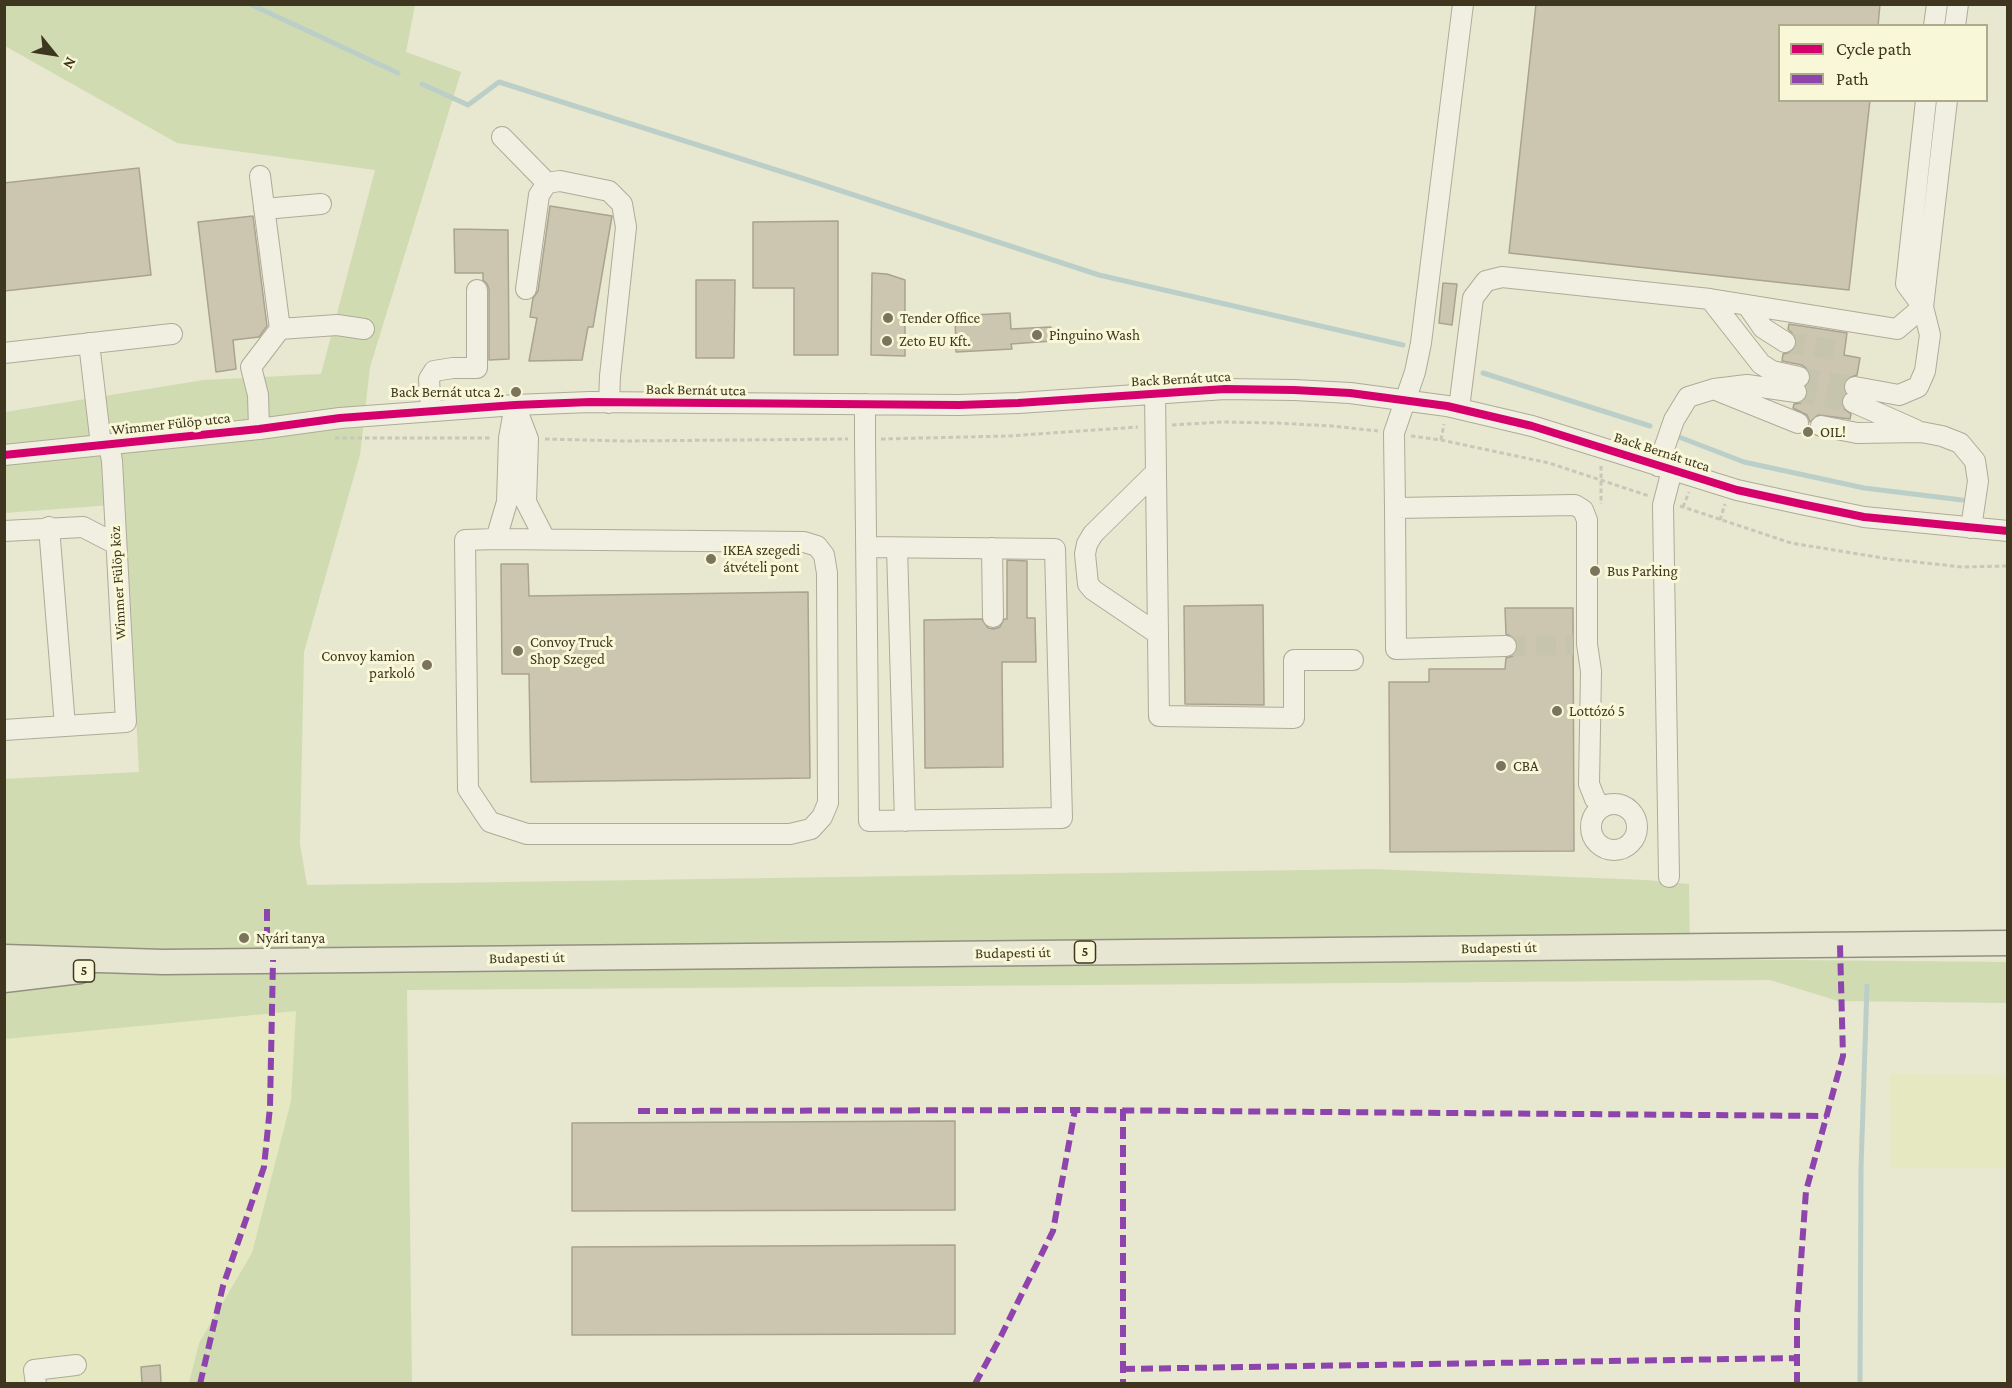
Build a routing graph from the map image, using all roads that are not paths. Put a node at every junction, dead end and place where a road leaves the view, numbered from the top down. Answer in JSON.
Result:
{"nodes":[{"id":1,"x":1462,"y":4,"type":"edge"},
{"id":2,"x":1936,"y":4,"type":"edge"},
{"id":3,"x":1958,"y":4,"type":"edge"},
{"id":4,"x":1934,"y":24,"type":"edge"},
{"id":5,"x":1955,"y":24,"type":"edge"},
{"id":6,"x":1926,"y":102,"type":"edge"},
{"id":7,"x":1947,"y":102,"type":"edge"},
{"id":8,"x":502,"y":137,"type":"dead end"},
{"id":9,"x":260,"y":176,"type":"dead end"},
{"id":10,"x":547,"y":183,"type":"junction"},
{"id":11,"x":321,"y":204,"type":"dead end"},
{"id":12,"x":264,"y":208,"type":"junction"},
{"id":13,"x":477,"y":290,"type":"dead end"},
{"id":14,"x":526,"y":290,"type":"dead end"},
{"id":15,"x":1710,"y":299,"type":"junction"},
{"id":16,"x":1747,"y":305,"type":"junction"},
{"id":17,"x":1923,"y":307,"type":"junction"},
{"id":18,"x":280,"y":329,"type":"junction"},
{"id":19,"x":364,"y":329,"type":"dead end"},
{"id":20,"x":172,"y":334,"type":"dead end"},
{"id":21,"x":1785,"y":342,"type":"tunnel mouth"},
{"id":22,"x":89,"y":343,"type":"junction"},
{"id":23,"x":4,"y":353,"type":"edge"},
{"id":24,"x":1714,"y":389,"type":"junction"},
{"id":25,"x":1155,"y":393,"type":"junction"},
{"id":26,"x":1406,"y":399,"type":"junction"},
{"id":27,"x":609,"y":403,"type":"junction"},
{"id":28,"x":865,"y":404,"type":"junction"},
{"id":29,"x":515,"y":405,"type":"junction"},
{"id":30,"x":1459,"y":408,"type":"junction"},
{"id":31,"x":431,"y":411,"type":"junction"},
{"id":32,"x":340,"y":418,"type":"joint"},
{"id":33,"x":1798,"y":423,"type":"dead end"},
{"id":34,"x":1821,"y":426,"type":"dead end"},
{"id":35,"x":259,"y":429,"type":"junction"},
{"id":36,"x":1921,"y":432,"type":"junction"},
{"id":37,"x":105,"y":445,"type":"junction"},
{"id":38,"x":4,"y":454,"type":"edge"},
{"id":39,"x":1665,"y":468,"type":"junction"},
{"id":40,"x":1156,"y":472,"type":"junction"},
{"id":41,"x":517,"y":502,"type":"junction"},
{"id":42,"x":1395,"y":508,"type":"junction"},
{"id":43,"x":50,"y":527,"type":"junction"},
{"id":44,"x":1971,"y":528,"type":"junction"},
{"id":45,"x":4,"y":531,"type":"edge"},
{"id":46,"x":2007,"y":531,"type":"edge"},
{"id":47,"x":496,"y":539,"type":"junction"},
{"id":48,"x":545,"y":539,"type":"junction"},
{"id":49,"x":116,"y":544,"type":"junction"},
{"id":50,"x":866,"y":547,"type":"junction"},
{"id":51,"x":897,"y":548,"type":"junction"},
{"id":52,"x":992,"y":548,"type":"junction"},
{"id":53,"x":993,"y":617,"type":"dead end"},
{"id":54,"x":1158,"y":634,"type":"junction"},
{"id":55,"x":1506,"y":646,"type":"tunnel mouth"},
{"id":56,"x":1353,"y":660,"type":"dead end"},
{"id":57,"x":64,"y":726,"type":"junction"},
{"id":58,"x":4,"y":730,"type":"edge"},
{"id":59,"x":1602,"y":807,"type":"dead end"},
{"id":60,"x":905,"y":821,"type":"junction"},
{"id":61,"x":1669,"y":877,"type":"dead end"},
{"id":62,"x":2007,"y":943,"type":"edge"},
{"id":63,"x":4,"y":957,"type":"edge"},
{"id":64,"x":163,"y":962,"type":"junction"},
{"id":65,"x":4,"y":980,"type":"edge"},
{"id":66,"x":76,"y":1365,"type":"dead end"},
{"id":67,"x":36,"y":1383,"type":"edge"}],
"edges":[{"from":1,"to":26,"type":"street"},
{"from":2,"to":4,"type":"street"},
{"from":3,"to":5,"type":"street"},
{"from":6,"to":17,"type":"street"},
{"from":7,"to":17,"type":"street"},
{"from":8,"to":10,"type":"street"},
{"from":9,"to":12,"type":"street"},
{"from":10,"to":14,"type":"street"},
{"from":10,"to":27,"type":"street"},
{"from":11,"to":12,"type":"street"},
{"from":12,"to":18,"type":"street"},
{"from":13,"to":31,"type":"street"},
{"from":15,"to":16,"type":"street"},
{"from":15,"to":24,"type":"street"},
{"from":15,"to":30,"type":"street"},
{"from":16,"to":17,"type":"street"},
{"from":16,"to":21,"type":"street"},
{"from":17,"to":36,"type":"street"},
{"from":18,"to":19,"type":"street"},
{"from":18,"to":35,"type":"street"},
{"from":20,"to":22,"type":"street"},
{"from":22,"to":23,"type":"street"},
{"from":22,"to":37,"type":"street","name":"Wimmer Fülöp köz"},
{"from":24,"to":33,"type":"street"},
{"from":24,"to":39,"type":"street"},
{"from":25,"to":26,"type":"street","name":"Back Bernát utca"},
{"from":25,"to":28,"type":"street","name":"Back Bernát utca"},
{"from":25,"to":40,"type":"street"},
{"from":26,"to":30,"type":"street","name":"Back Bernát utca"},
{"from":26,"to":42,"type":"street"},
{"from":27,"to":28,"type":"street","name":"Back Bernát utca"},
{"from":27,"to":29,"type":"street","name":"Back Bernát utca"},
{"from":28,"to":50,"type":"street"},
{"from":29,"to":31,"type":"street","name":"Back Bernát utca"},
{"from":29,"to":41,"type":"street"},
{"from":30,"to":39,"type":"street","name":"Back Bernát utca"},
{"from":31,"to":32,"type":"street","name":"Back Bernát utca"},
{"from":32,"to":35,"type":"street","name":"Wimmer Fülöp utca"},
{"from":34,"to":36,"type":"street"},
{"from":35,"to":37,"type":"street","name":"Wimmer Fülöp utca"},
{"from":36,"to":44,"type":"street"},
{"from":37,"to":38,"type":"street","name":"Wimmer Fülöp utca"},
{"from":37,"to":49,"type":"street","name":"Wimmer Fülöp köz"},
{"from":39,"to":44,"type":"street","name":"Back Bernát utca"},
{"from":39,"to":61,"type":"street"},
{"from":40,"to":54,"type":"street"},
{"from":40,"to":54,"type":"street"},
{"from":41,"to":47,"type":"street"},
{"from":41,"to":48,"type":"street"},
{"from":42,"to":55,"type":"street"},
{"from":42,"to":59,"type":"street"},
{"from":43,"to":45,"type":"street"},
{"from":43,"to":49,"type":"street"},
{"from":43,"to":57,"type":"street"},
{"from":44,"to":46,"type":"street","name":"Back Bernát utca"},
{"from":47,"to":48,"type":"street"},
{"from":47,"to":48,"type":"street"},
{"from":49,"to":57,"type":"street","name":"Wimmer Fülöp köz"},
{"from":50,"to":51,"type":"street"},
{"from":50,"to":60,"type":"street"},
{"from":51,"to":52,"type":"street"},
{"from":51,"to":60,"type":"street"},
{"from":52,"to":53,"type":"street"},
{"from":52,"to":60,"type":"street"},
{"from":54,"to":56,"type":"street"},
{"from":57,"to":58,"type":"street"},
{"from":62,"to":64,"type":"main road","name":"Budapesti út","number":"5"},
{"from":63,"to":64,"type":"main road","name":"Budapesti út","number":"5"},
{"from":64,"to":65,"type":"main road","name":"Budapesti út","number":"5"},
{"from":66,"to":67,"type":"street"}]}
